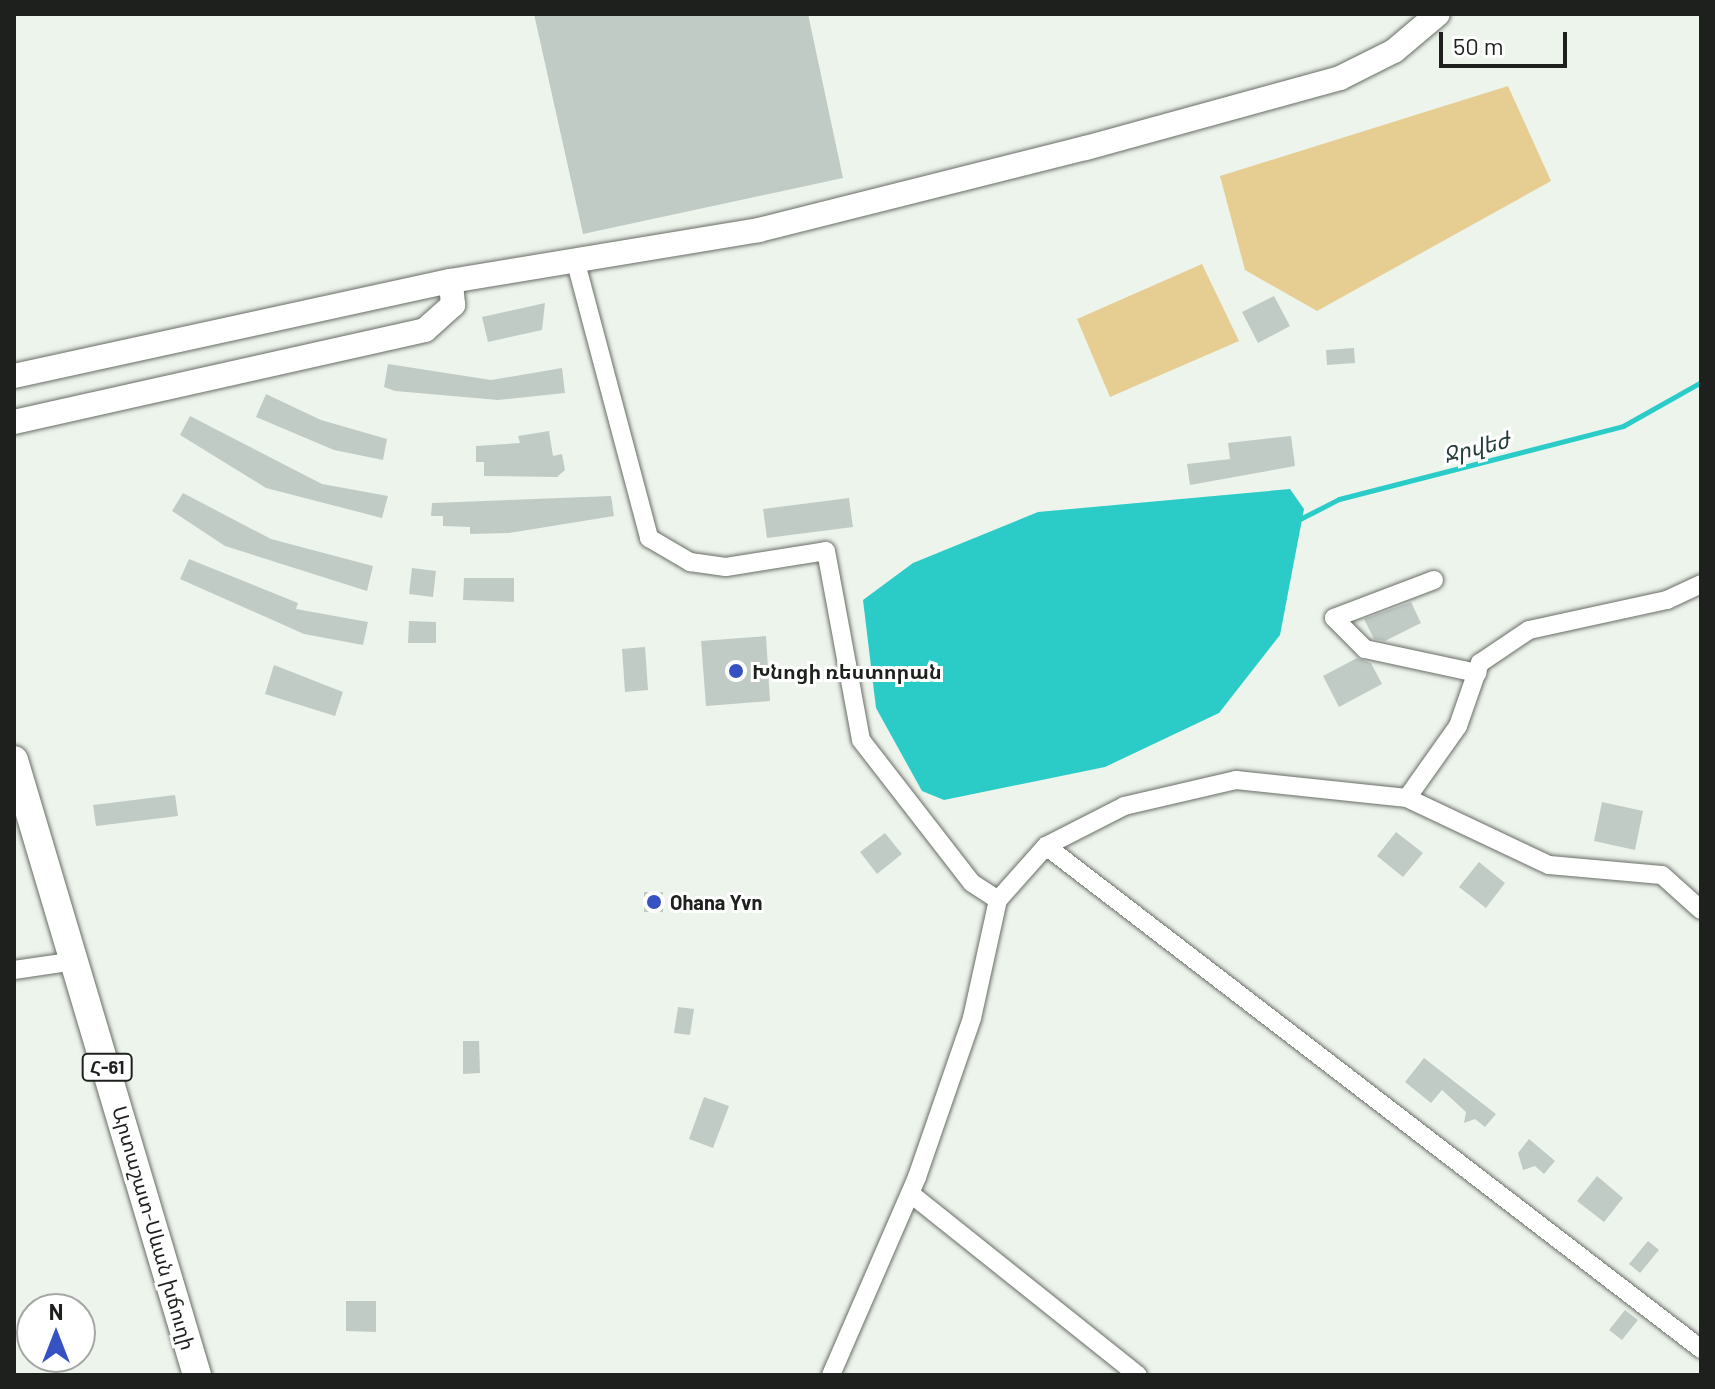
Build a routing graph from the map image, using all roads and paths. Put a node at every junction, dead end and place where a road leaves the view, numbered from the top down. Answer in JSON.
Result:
{"nodes":[{"id":1,"x":1438,"y":14,"type":"edge"},
{"id":2,"x":576,"y":263,"type":"junction"},
{"id":3,"x":451,"y":281,"type":"junction"},
{"id":4,"x":14,"y":376,"type":"edge"},
{"id":5,"x":14,"y":422,"type":"edge"},
{"id":6,"x":1434,"y":580,"type":"dead end"},
{"id":7,"x":1701,"y":584,"type":"edge"},
{"id":8,"x":1477,"y":673,"type":"junction"},
{"id":9,"x":14,"y":760,"type":"edge"},
{"id":10,"x":1407,"y":798,"type":"junction"},
{"id":11,"x":1046,"y":846,"type":"junction"},
{"id":12,"x":998,"y":900,"type":"junction"},
{"id":13,"x":1701,"y":910,"type":"edge"},
{"id":14,"x":76,"y":961,"type":"junction"},
{"id":15,"x":14,"y":970,"type":"edge"},
{"id":16,"x":911,"y":1194,"type":"junction"},
{"id":17,"x":1701,"y":1349,"type":"edge"},
{"id":18,"x":197,"y":1375,"type":"edge"},
{"id":19,"x":831,"y":1375,"type":"edge"},
{"id":20,"x":1138,"y":1375,"type":"edge"}],
"edges":[{"from":1,"to":2,"type":"street"},
{"from":2,"to":3,"type":"street"},
{"from":2,"to":12,"type":"street"},
{"from":3,"to":4,"type":"street"},
{"from":3,"to":5,"type":"street"},
{"from":6,"to":8,"type":"street"},
{"from":7,"to":8,"type":"street"},
{"from":8,"to":10,"type":"street"},
{"from":9,"to":14,"type":"main road","name":"Արտաշատ-Սևան խճուղի","number":"Հ-61"},
{"from":10,"to":11,"type":"street"},
{"from":10,"to":13,"type":"street"},
{"from":11,"to":12,"type":"street"},
{"from":11,"to":17,"type":"street"},
{"from":12,"to":16,"type":"street"},
{"from":14,"to":15,"type":"street"},
{"from":14,"to":18,"type":"main road","name":"Արտաշատ-Սևան խճուղի","number":"Հ-61"},
{"from":16,"to":19,"type":"street"},
{"from":16,"to":20,"type":"street"}]}
